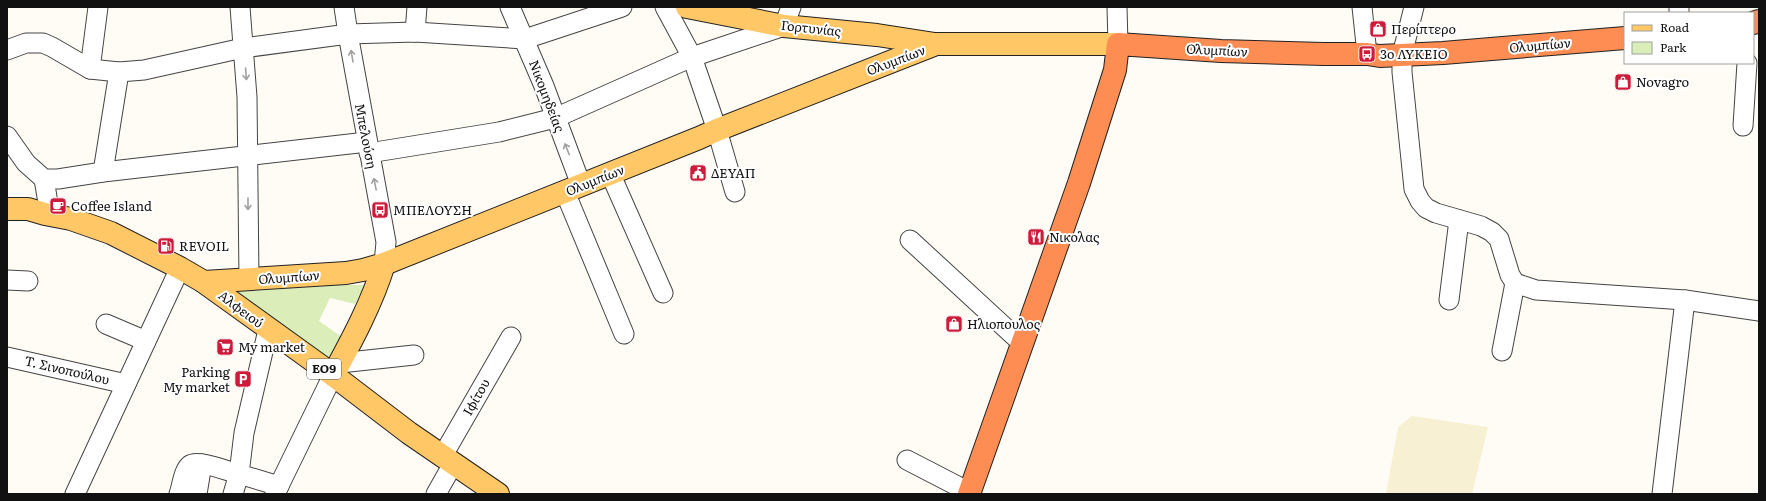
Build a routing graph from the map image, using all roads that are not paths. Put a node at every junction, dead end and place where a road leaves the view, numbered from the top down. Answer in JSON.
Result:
{"nodes":[{"id":1,"x":98,"y":7,"type":"edge"},
{"id":2,"x":240,"y":7,"type":"edge"},
{"id":3,"x":344,"y":7,"type":"edge"},
{"id":4,"x":417,"y":7,"type":"edge"},
{"id":5,"x":510,"y":7,"type":"edge"},
{"id":6,"x":622,"y":7,"type":"edge"},
{"id":7,"x":666,"y":7,"type":"edge"},
{"id":8,"x":687,"y":7,"type":"edge"},
{"id":9,"x":1116,"y":7,"type":"edge"},
{"id":10,"x":1362,"y":7,"type":"edge"},
{"id":11,"x":1414,"y":7,"type":"edge"},
{"id":12,"x":787,"y":16,"type":"edge"},
{"id":13,"x":415,"y":32,"type":"junction"},
{"id":14,"x":348,"y":34,"type":"junction"},
{"id":15,"x":1624,"y":38,"type":"edge"},
{"id":16,"x":525,"y":39,"type":"junction"},
{"id":17,"x":936,"y":44,"type":"junction"},
{"id":18,"x":1118,"y":44,"type":"junction"},
{"id":19,"x":243,"y":48,"type":"junction"},
{"id":20,"x":7,"y":50,"type":"edge"},
{"id":21,"x":1367,"y":54,"type":"junction"},
{"id":22,"x":1402,"y":55,"type":"junction"},
{"id":23,"x":692,"y":58,"type":"junction"},
{"id":24,"x":1747,"y":64,"type":"edge"},
{"id":25,"x":90,"y":68,"type":"junction"},
{"id":26,"x":119,"y":72,"type":"junction"},
{"id":27,"x":555,"y":118,"type":"junction"},
{"id":28,"x":1743,"y":126,"type":"dead end"},
{"id":29,"x":717,"y":130,"type":"junction"},
{"id":30,"x":7,"y":136,"type":"edge"},
{"id":31,"x":368,"y":148,"type":"junction"},
{"id":32,"x":248,"y":154,"type":"junction"},
{"id":33,"x":103,"y":172,"type":"junction"},
{"id":34,"x":610,"y":174,"type":"junction"},
{"id":35,"x":44,"y":179,"type":"junction"},
{"id":36,"x":573,"y":189,"type":"junction"},
{"id":37,"x":735,"y":192,"type":"dead end"},
{"id":38,"x":7,"y":209,"type":"edge"},
{"id":39,"x":47,"y":214,"type":"junction"},
{"id":40,"x":7,"y":220,"type":"edge"},
{"id":41,"x":1459,"y":220,"type":"junction"},
{"id":42,"x":910,"y":240,"type":"dead end"},
{"id":43,"x":384,"y":264,"type":"junction"},
{"id":44,"x":180,"y":268,"type":"junction"},
{"id":45,"x":7,"y":280,"type":"edge"},
{"id":46,"x":248,"y":280,"type":"junction"},
{"id":47,"x":28,"y":281,"type":"dead end"},
{"id":48,"x":204,"y":282,"type":"junction"},
{"id":49,"x":1515,"y":283,"type":"junction"},
{"id":50,"x":663,"y":293,"type":"dead end"},
{"id":51,"x":1449,"y":300,"type":"dead end"},
{"id":52,"x":1685,"y":300,"type":"junction"},
{"id":53,"x":1759,"y":311,"type":"edge"},
{"id":54,"x":106,"y":324,"type":"dead end"},
{"id":55,"x":268,"y":330,"type":"junction"},
{"id":56,"x":624,"y":334,"type":"dead end"},
{"id":57,"x":511,"y":337,"type":"dead end"},
{"id":58,"x":146,"y":341,"type":"junction"},
{"id":59,"x":1023,"y":344,"type":"junction"},
{"id":60,"x":1502,"y":351,"type":"dead end"},
{"id":61,"x":414,"y":355,"type":"dead end"},
{"id":62,"x":7,"y":357,"type":"edge"},
{"id":63,"x":336,"y":369,"type":"junction"},
{"id":64,"x":126,"y":384,"type":"junction"},
{"id":65,"x":907,"y":460,"type":"dead end"},
{"id":66,"x":448,"y":461,"type":"junction"},
{"id":67,"x":202,"y":464,"type":"junction"},
{"id":68,"x":239,"y":474,"type":"junction"},
{"id":69,"x":277,"y":490,"type":"edge"},
{"id":70,"x":969,"y":493,"type":"edge"},
{"id":71,"x":75,"y":494,"type":"edge"},
{"id":72,"x":179,"y":494,"type":"edge"},
{"id":73,"x":197,"y":494,"type":"edge"},
{"id":74,"x":233,"y":494,"type":"edge"},
{"id":75,"x":436,"y":494,"type":"edge"},
{"id":76,"x":498,"y":494,"type":"edge"},
{"id":77,"x":1662,"y":494,"type":"edge"}],
"edges":[{"from":1,"to":25,"type":"street"},
{"from":2,"to":19,"type":"street"},
{"from":3,"to":14,"type":"street","name":"Μπελούση"},
{"from":4,"to":13,"type":"street"},
{"from":5,"to":16,"type":"street","name":"Νικομηδείας"},
{"from":6,"to":16,"type":"street"},
{"from":7,"to":23,"type":"street"},
{"from":8,"to":12,"type":"main road","name":"Γορτυνίας"},
{"from":9,"to":18,"type":"street"},
{"from":10,"to":21,"type":"street"},
{"from":11,"to":22,"type":"street"},
{"from":12,"to":17,"type":"main road","name":"Γορτυνίας"},
{"from":12,"to":23,"type":"street"},
{"from":13,"to":14,"type":"street"},
{"from":13,"to":16,"type":"street"},
{"from":14,"to":19,"type":"street"},
{"from":31,"to":14,"type":"street","name":"Μπελούση","one_way":true},
{"from":15,"to":22,"type":"highway","name":"Ολυμπίων"},
{"from":16,"to":27,"type":"street","name":"Νικομηδείας"},
{"from":17,"to":18,"type":"main road","name":"Ολυμπίων"},
{"from":17,"to":29,"type":"main road","name":"Ολυμπίων"},
{"from":18,"to":21,"type":"highway","name":"Ολυμπίων"},
{"from":18,"to":59,"type":"highway"},
{"from":19,"to":26,"type":"street"},
{"from":19,"to":32,"type":"street","one_way":true},
{"from":20,"to":25,"type":"street"},
{"from":21,"to":22,"type":"highway","name":"Ολυμπίων"},
{"from":22,"to":41,"type":"street"},
{"from":23,"to":27,"type":"street"},
{"from":23,"to":29,"type":"street"},
{"from":24,"to":28,"type":"street"},
{"from":25,"to":26,"type":"street"},
{"from":26,"to":33,"type":"street"},
{"from":27,"to":31,"type":"street"},
{"from":36,"to":27,"type":"street","name":"Νικομηδείας","one_way":true},
{"from":29,"to":34,"type":"main road","name":"Ολυμπίων"},
{"from":29,"to":37,"type":"street"},
{"from":30,"to":35,"type":"street"},
{"from":31,"to":32,"type":"street"},
{"from":43,"to":31,"type":"street","name":"Μπελούση","one_way":true},
{"from":32,"to":33,"type":"street"},
{"from":32,"to":46,"type":"street","one_way":true},
{"from":33,"to":35,"type":"street"},
{"from":34,"to":36,"type":"main road","name":"Ολυμπίων"},
{"from":34,"to":50,"type":"street"},
{"from":35,"to":39,"type":"street"},
{"from":36,"to":43,"type":"main road","name":"Ολυμπίων"},
{"from":36,"to":56,"type":"street","name":"Νικομηδείας"},
{"from":38,"to":39,"type":"main road","name":"Αλφειού","number":"ΕΟ9"},
{"from":39,"to":40,"type":"main road","name":"Αλφειού","number":"ΕΟ9"},
{"from":39,"to":44,"type":"main road","name":"Αλφειού","number":"ΕΟ9"},
{"from":41,"to":49,"type":"street"},
{"from":41,"to":51,"type":"street"},
{"from":42,"to":59,"type":"street"},
{"from":43,"to":46,"type":"main road","name":"Ολυμπίων"},
{"from":43,"to":63,"type":"main road"},
{"from":44,"to":48,"type":"main road","name":"Αλφειού","number":"ΕΟ9"},
{"from":44,"to":58,"type":"street"},
{"from":45,"to":47,"type":"street"},
{"from":46,"to":48,"type":"main road","name":"Ολυμπίων"},
{"from":48,"to":55,"type":"main road","name":"Αλφειού","number":"ΕΟ9"},
{"from":49,"to":52,"type":"street"},
{"from":49,"to":60,"type":"street"},
{"from":52,"to":53,"type":"street"},
{"from":52,"to":77,"type":"street"},
{"from":54,"to":58,"type":"street"},
{"from":55,"to":63,"type":"main road","name":"Αλφειού","number":"ΕΟ9"},
{"from":55,"to":68,"type":"street"},
{"from":57,"to":66,"type":"street","name":"Ιφίτου"},
{"from":58,"to":64,"type":"street"},
{"from":59,"to":70,"type":"highway"},
{"from":61,"to":63,"type":"street"},
{"from":62,"to":64,"type":"street","name":"Τ. Σινοπούλου"},
{"from":63,"to":66,"type":"main road","name":"Αλφειού","number":"ΕΟ9"},
{"from":63,"to":69,"type":"street"},
{"from":64,"to":71,"type":"street"},
{"from":65,"to":70,"type":"street"},
{"from":66,"to":75,"type":"street","name":"Ιφίτου"},
{"from":66,"to":76,"type":"main road","name":"Αλφειού","number":"ΕΟ9"},
{"from":67,"to":68,"type":"street"},
{"from":67,"to":72,"type":"street"},
{"from":67,"to":73,"type":"street"},
{"from":68,"to":69,"type":"street"},
{"from":68,"to":74,"type":"street"}]}
